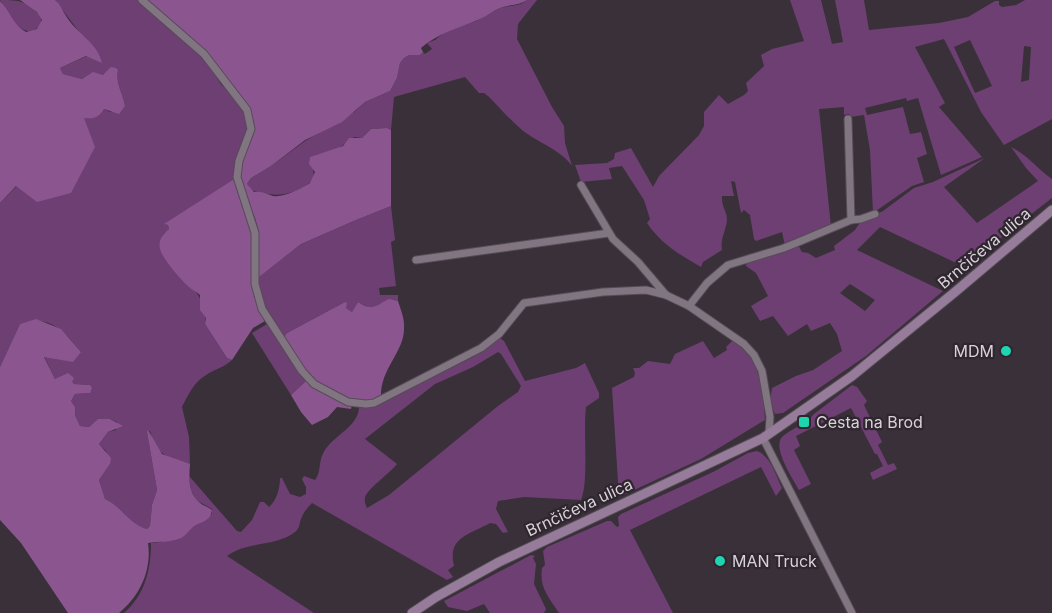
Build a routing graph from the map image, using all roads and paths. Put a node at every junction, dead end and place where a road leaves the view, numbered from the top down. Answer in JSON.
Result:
{"nodes":[{"id":1,"x":142,"y":0,"type":"edge"},
{"id":2,"x":848,"y":119,"type":"dead end"},
{"id":3,"x":581,"y":185,"type":"dead end"},
{"id":4,"x":1052,"y":210,"type":"edge"},
{"id":5,"x":875,"y":214,"type":"dead end"},
{"id":6,"x":851,"y":220,"type":"junction"},
{"id":7,"x":609,"y":233,"type":"junction"},
{"id":8,"x":416,"y":260,"type":"dead end"},
{"id":9,"x":666,"y":295,"type":"junction"},
{"id":10,"x":689,"y":306,"type":"junction"},
{"id":11,"x":766,"y":436,"type":"junction"},
{"id":12,"x":412,"y":613,"type":"edge"},
{"id":13,"x":852,"y":613,"type":"edge"}],
"edges":[{"from":1,"to":9,"type":"street"},
{"from":2,"to":6,"type":"street"},
{"from":3,"to":7,"type":"street"},
{"from":4,"to":11,"type":"street","name":"Brnčičeva ulica"},
{"from":5,"to":6,"type":"street"},
{"from":6,"to":10,"type":"street"},
{"from":7,"to":8,"type":"street"},
{"from":7,"to":9,"type":"street"},
{"from":9,"to":10,"type":"street"},
{"from":10,"to":11,"type":"street"},
{"from":11,"to":12,"type":"street","name":"Brnčičeva ulica"},
{"from":11,"to":13,"type":"street"}]}
